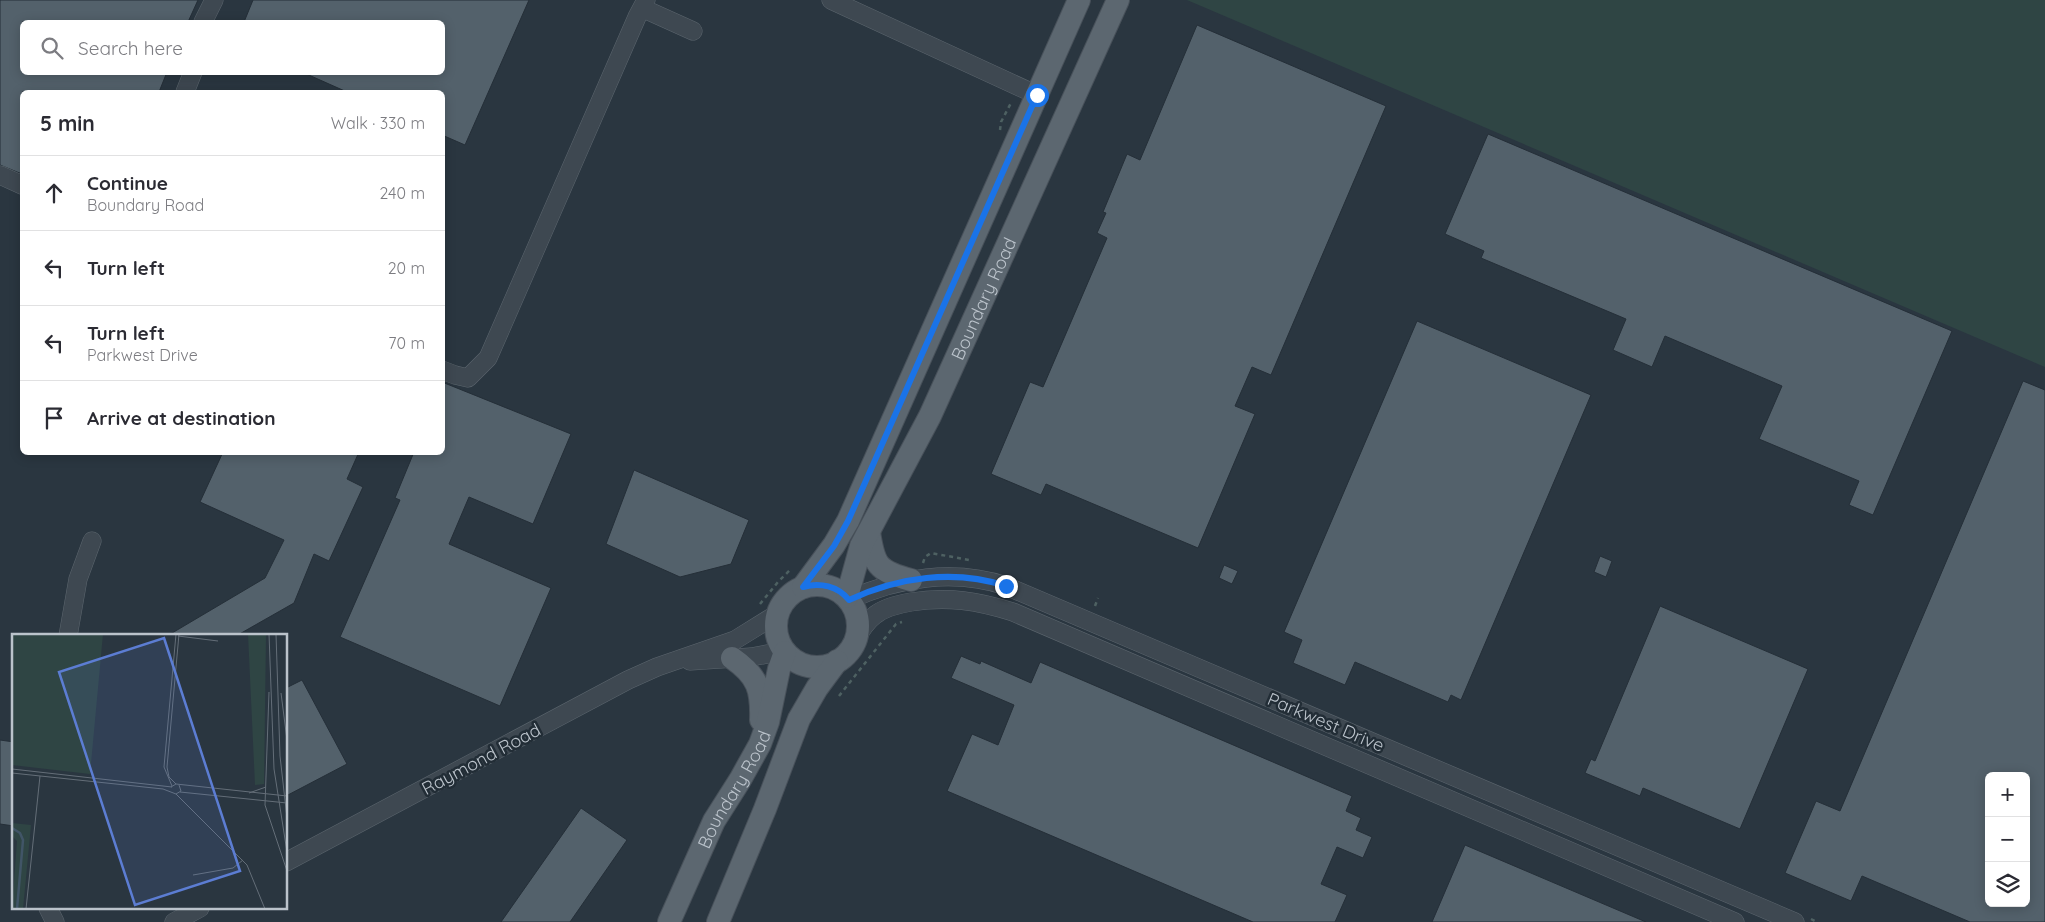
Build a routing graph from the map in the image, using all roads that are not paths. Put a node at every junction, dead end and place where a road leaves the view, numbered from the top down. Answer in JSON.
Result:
{"nodes":[{"id":1,"x":214,"y":0,"type":"edge"},
{"id":2,"x":831,"y":0,"type":"edge"},
{"id":3,"x":1079,"y":0,"type":"edge"},
{"id":4,"x":1118,"y":0,"type":"edge"},
{"id":5,"x":644,"y":4,"type":"edge"},
{"id":6,"x":204,"y":20,"type":"edge"},
{"id":7,"x":693,"y":31,"type":"dead end"},
{"id":8,"x":192,"y":75,"type":"edge"},
{"id":9,"x":186,"y":90,"type":"edge"},
{"id":10,"x":1037,"y":95,"type":"junction"},
{"id":11,"x":0,"y":175,"type":"edge"},
{"id":12,"x":20,"y":184,"type":"edge"},
{"id":13,"x":445,"y":371,"type":"edge"},
{"id":14,"x":869,"y":532,"type":"junction"},
{"id":15,"x":92,"y":541,"type":"dead end"},
{"id":16,"x":911,"y":580,"type":"junction"},
{"id":17,"x":803,"y":587,"type":"junction"},
{"id":18,"x":848,"y":598,"type":"junction"},
{"id":19,"x":777,"y":614,"type":"junction"},
{"id":20,"x":68,"y":634,"type":"edge"},
{"id":21,"x":856,"y":639,"type":"junction"},
{"id":22,"x":784,"y":651,"type":"junction"},
{"id":23,"x":732,"y":658,"type":"junction"},
{"id":24,"x":679,"y":661,"type":"junction"},
{"id":25,"x":837,"y":662,"type":"junction"},
{"id":26,"x":1226,"y":679,"type":"junction"},
{"id":27,"x":1217,"y":699,"type":"junction"},
{"id":28,"x":760,"y":744,"type":"junction"},
{"id":29,"x":288,"y":861,"type":"edge"},
{"id":30,"x":49,"y":910,"type":"edge"},
{"id":31,"x":196,"y":910,"type":"edge"},
{"id":32,"x":54,"y":922,"type":"edge"},
{"id":33,"x":174,"y":922,"type":"edge"},
{"id":34,"x":669,"y":922,"type":"edge"},
{"id":35,"x":718,"y":922,"type":"edge"},
{"id":36,"x":1736,"y":922,"type":"edge"},
{"id":37,"x":1795,"y":922,"type":"edge"}],
"edges":[{"from":1,"to":6,"type":"street"},
{"from":2,"to":10,"type":"street"},
{"from":3,"to":10,"type":"main road","name":"Boundary Road"},
{"from":4,"to":14,"type":"main road","name":"Boundary Road"},
{"from":5,"to":7,"type":"street"},
{"from":5,"to":13,"type":"street"},
{"from":8,"to":9,"type":"street"},
{"from":10,"to":17,"type":"main road","name":"Boundary Road"},
{"from":11,"to":12,"type":"street"},
{"from":14,"to":16,"type":"main road"},
{"from":14,"to":18,"type":"main road","name":"Boundary Road"},
{"from":15,"to":20,"type":"street"},
{"from":16,"to":18,"type":"street","name":"Parkwest Drive"},
{"from":16,"to":26,"type":"street","name":"Parkwest Drive"},
{"from":17,"to":18,"type":"main road"},
{"from":17,"to":19,"type":"main road"},
{"from":18,"to":21,"type":"main road"},
{"from":19,"to":22,"type":"main road"},
{"from":19,"to":24,"type":"street","name":"Raymond Road"},
{"from":21,"to":25,"type":"main road"},
{"from":21,"to":27,"type":"street","name":"Parkwest Drive"},
{"from":22,"to":23,"type":"street","name":"Raymond Road"},
{"from":22,"to":25,"type":"main road"},
{"from":22,"to":28,"type":"main road","name":"Boundary Road"},
{"from":23,"to":24,"type":"street","name":"Raymond Road"},
{"from":23,"to":28,"type":"main road"},
{"from":24,"to":29,"type":"street","name":"Raymond Road"},
{"from":25,"to":35,"type":"main road","name":"Boundary Road"},
{"from":26,"to":27,"type":"street"},
{"from":26,"to":37,"type":"street","name":"Parkwest Drive"},
{"from":27,"to":36,"type":"street","name":"Parkwest Drive"},
{"from":28,"to":34,"type":"main road","name":"Boundary Road"},
{"from":30,"to":32,"type":"street"},
{"from":31,"to":33,"type":"street"}]}
